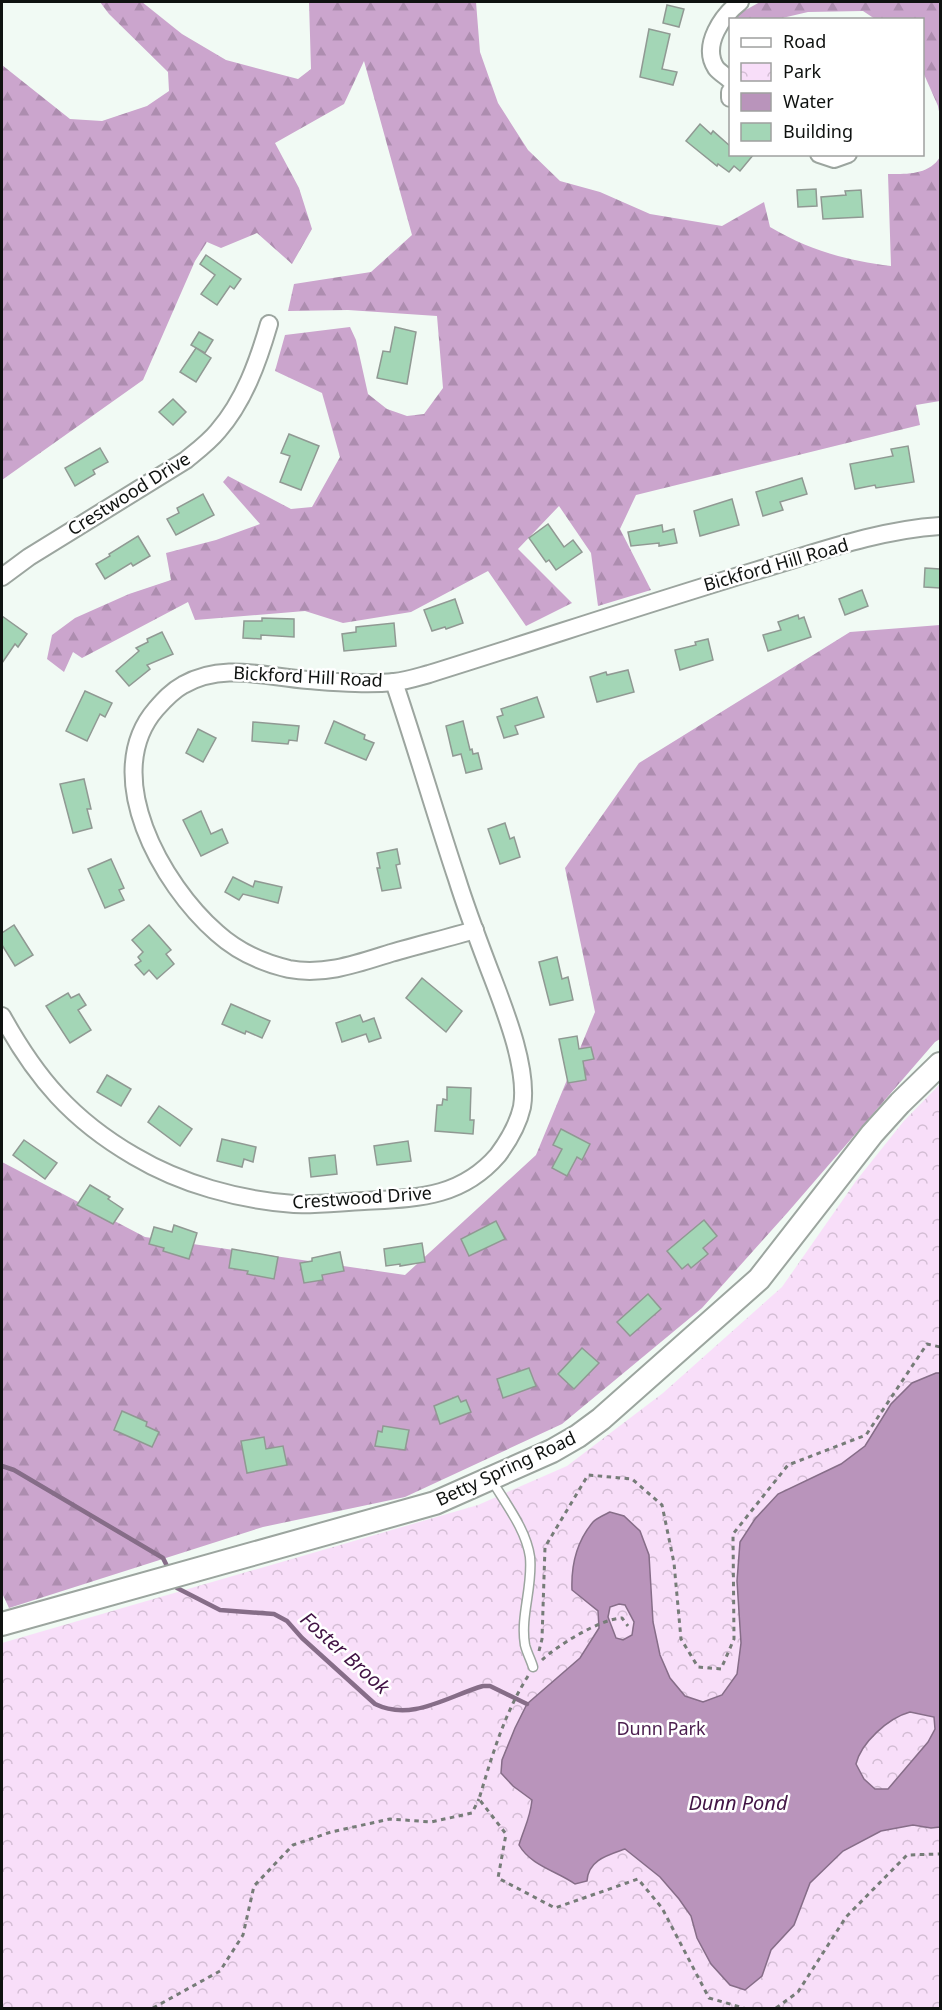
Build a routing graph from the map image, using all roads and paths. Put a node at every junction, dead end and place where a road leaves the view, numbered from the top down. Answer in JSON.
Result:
{"nodes":[{"id":1,"x":740,"y":2,"type":"edge"},
{"id":2,"x":729,"y":79,"type":"edge"},
{"id":3,"x":825,"y":156,"type":"edge"},
{"id":4,"x":842,"y":156,"type":"edge"},
{"id":5,"x":269,"y":324,"type":"dead end"},
{"id":6,"x":940,"y":526,"type":"edge"},
{"id":7,"x":2,"y":578,"type":"edge"},
{"id":8,"x":394,"y":682,"type":"junction"},
{"id":9,"x":475,"y":930,"type":"junction"},
{"id":10,"x":2,"y":1016,"type":"edge"},
{"id":11,"x":940,"y":1064,"type":"edge"},
{"id":12,"x":940,"y":1347,"type":"edge"},
{"id":13,"x":491,"y":1478,"type":"junction"},
{"id":14,"x":2,"y":1624,"type":"edge"},
{"id":15,"x":628,"y":1626,"type":"dead end"},
{"id":16,"x":533,"y":1667,"type":"junction"},
{"id":17,"x":479,"y":1799,"type":"junction"},
{"id":18,"x":940,"y":1854,"type":"edge"},
{"id":19,"x":153,"y":2008,"type":"edge"},
{"id":20,"x":744,"y":2008,"type":"edge"},
{"id":21,"x":776,"y":2008,"type":"edge"}],
"edges":[{"from":1,"to":2,"type":"street"},
{"from":3,"to":4,"type":"street"},
{"from":5,"to":7,"type":"street","name":"Crestwood Drive"},
{"from":6,"to":8,"type":"street","name":"Bickford Hill Road"},
{"from":8,"to":9,"type":"street","name":"Crestwood Drive"},
{"from":8,"to":9,"type":"street","name":"Bickford Hill Road"},
{"from":9,"to":10,"type":"street","name":"Crestwood Drive"},
{"from":11,"to":13,"type":"street","name":"Betty Spring Road"},
{"from":12,"to":16,"type":"path"},
{"from":13,"to":14,"type":"street","name":"Betty Spring Road"},
{"from":13,"to":16,"type":"lane"},
{"from":15,"to":16,"type":"path"},
{"from":16,"to":17,"type":"path"},
{"from":17,"to":19,"type":"path"},
{"from":17,"to":20,"type":"path"},
{"from":18,"to":21,"type":"path"}]}
